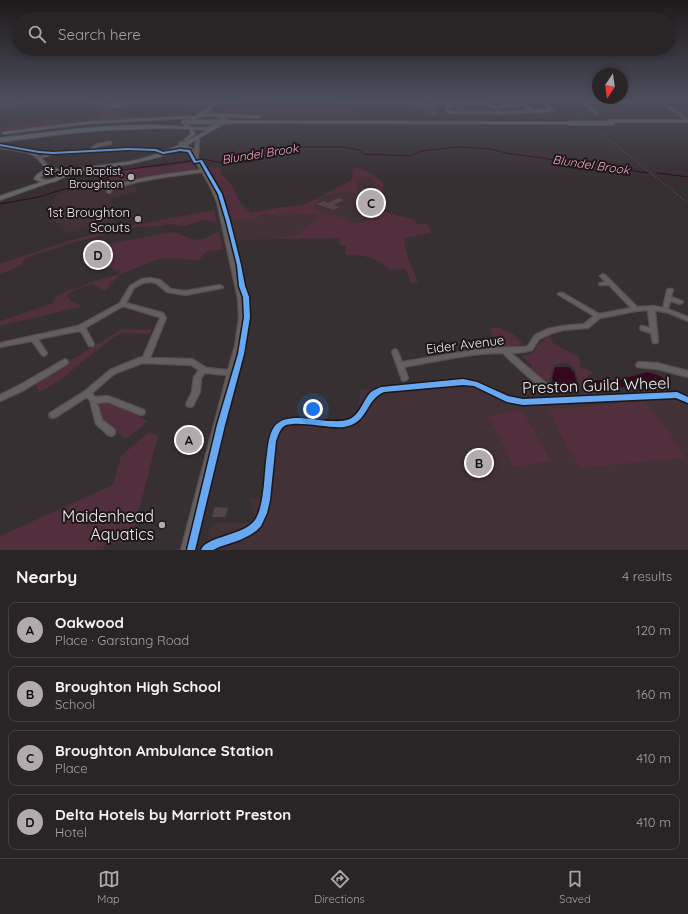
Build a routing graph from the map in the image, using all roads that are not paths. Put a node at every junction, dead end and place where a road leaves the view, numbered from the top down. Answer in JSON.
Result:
{"nodes":[{"id":1,"x":68,"y":126,"type":"edge"},
{"id":2,"x":86,"y":126,"type":"edge"},
{"id":3,"x":109,"y":126,"type":"edge"},
{"id":4,"x":186,"y":126,"type":"edge"},
{"id":5,"x":217,"y":126,"type":"edge"},
{"id":6,"x":276,"y":126,"type":"edge"},
{"id":7,"x":189,"y":128,"type":"junction"},
{"id":8,"x":214,"y":128,"type":"junction"},
{"id":9,"x":1,"y":136,"type":"edge"},
{"id":10,"x":197,"y":138,"type":"junction"},
{"id":11,"x":107,"y":142,"type":"dead end"},
{"id":12,"x":183,"y":144,"type":"junction"},
{"id":13,"x":0,"y":147,"type":"edge"},
{"id":14,"x":176,"y":149,"type":"junction"},
{"id":15,"x":147,"y":150,"type":"dead end"},
{"id":16,"x":90,"y":151,"type":"junction"},
{"id":17,"x":195,"y":152,"type":"junction"},
{"id":18,"x":39,"y":158,"type":"junction"},
{"id":19,"x":44,"y":166,"type":"junction"},
{"id":20,"x":57,"y":170,"type":"junction"},
{"id":21,"x":203,"y":171,"type":"junction"},
{"id":22,"x":64,"y":176,"type":"junction"},
{"id":23,"x":38,"y":177,"type":"junction"},
{"id":24,"x":51,"y":181,"type":"junction"},
{"id":25,"x":109,"y":192,"type":"dead end"},
{"id":26,"x":0,"y":197,"type":"edge"},
{"id":27,"x":603,"y":276,"type":"dead end"},
{"id":28,"x":610,"y":283,"type":"junction"},
{"id":29,"x":602,"y":284,"type":"dead end"},
{"id":30,"x":220,"y":287,"type":"dead end"},
{"id":31,"x":670,"y":290,"type":"dead end"},
{"id":32,"x":561,"y":294,"type":"dead end"},
{"id":33,"x":668,"y":298,"type":"junction"},
{"id":34,"x":680,"y":302,"type":"dead end"},
{"id":35,"x":122,"y":304,"type":"junction"},
{"id":36,"x":650,"y":308,"type":"junction"},
{"id":37,"x":636,"y":309,"type":"junction"},
{"id":38,"x":666,"y":310,"type":"junction"},
{"id":39,"x":598,"y":316,"type":"junction"},
{"id":40,"x":688,"y":319,"type":"edge"},
{"id":41,"x":80,"y":328,"type":"junction"},
{"id":42,"x":643,"y":328,"type":"dead end"},
{"id":43,"x":654,"y":332,"type":"junction"},
{"id":44,"x":34,"y":338,"type":"junction"},
{"id":45,"x":655,"y":341,"type":"dead end"},
{"id":46,"x":92,"y":344,"type":"dead end"},
{"id":47,"x":0,"y":345,"type":"edge"},
{"id":48,"x":505,"y":350,"type":"junction"},
{"id":49,"x":44,"y":352,"type":"dead end"},
{"id":50,"x":395,"y":352,"type":"dead end"},
{"id":51,"x":146,"y":359,"type":"junction"},
{"id":52,"x":65,"y":362,"type":"dead end"},
{"id":53,"x":400,"y":365,"type":"junction"},
{"id":54,"x":639,"y":365,"type":"dead end"},
{"id":55,"x":203,"y":370,"type":"junction"},
{"id":56,"x":232,"y":373,"type":"junction"},
{"id":57,"x":688,"y":374,"type":"edge"},
{"id":58,"x":404,"y":378,"type":"dead end"},
{"id":59,"x":545,"y":387,"type":"dead end"},
{"id":60,"x":88,"y":393,"type":"junction"},
{"id":61,"x":0,"y":398,"type":"edge"},
{"id":62,"x":93,"y":400,"type":"junction"},
{"id":63,"x":190,"y":404,"type":"dead end"},
{"id":64,"x":141,"y":412,"type":"dead end"},
{"id":65,"x":53,"y":415,"type":"dead end"},
{"id":66,"x":111,"y":432,"type":"dead end"},
{"id":67,"x":186,"y":550,"type":"edge"}],
"edges":[{"from":1,"to":9,"type":"highway"},
{"from":2,"to":9,"type":"highway"},
{"from":3,"to":9,"type":"highway"},
{"from":4,"to":7,"type":"highway"},
{"from":5,"to":8,"type":"highway"},
{"from":6,"to":8,"type":"highway"},
{"from":7,"to":8,"type":"highway"},
{"from":7,"to":9,"type":"highway"},
{"from":7,"to":12,"type":"main road"},
{"from":8,"to":10,"type":"main road"},
{"from":10,"to":12,"type":"main road"},
{"from":10,"to":17,"type":"street"},
{"from":11,"to":16,"type":"street"},
{"from":12,"to":14,"type":"main road"},
{"from":12,"to":17,"type":"street"},
{"from":12,"to":20,"type":"main road"},
{"from":13,"to":18,"type":"street"},
{"from":14,"to":17,"type":"street"},
{"from":14,"to":22,"type":"main road"},
{"from":15,"to":16,"type":"street"},
{"from":16,"to":18,"type":"street"},
{"from":17,"to":21,"type":"street"},
{"from":18,"to":19,"type":"street"},
{"from":19,"to":20,"type":"street"},
{"from":19,"to":23,"type":"street"},
{"from":20,"to":22,"type":"main road"},
{"from":20,"to":23,"type":"main road"},
{"from":21,"to":25,"type":"street"},
{"from":21,"to":56,"type":"street"},
{"from":22,"to":24,"type":"main road"},
{"from":23,"to":24,"type":"main road"},
{"from":23,"to":26,"type":"main road"},
{"from":24,"to":26,"type":"main road"},
{"from":27,"to":28,"type":"street"},
{"from":28,"to":29,"type":"street"},
{"from":28,"to":37,"type":"street"},
{"from":30,"to":35,"type":"street"},
{"from":31,"to":33,"type":"street"},
{"from":32,"to":39,"type":"street"},
{"from":33,"to":34,"type":"street"},
{"from":33,"to":38,"type":"street"},
{"from":35,"to":41,"type":"street"},
{"from":35,"to":51,"type":"street"},
{"from":36,"to":37,"type":"street","name":"Eider Avenue"},
{"from":36,"to":38,"type":"street","name":"Eider Avenue"},
{"from":36,"to":43,"type":"street"},
{"from":37,"to":39,"type":"street","name":"Eider Avenue"},
{"from":38,"to":40,"type":"street","name":"Eider Avenue"},
{"from":39,"to":48,"type":"street","name":"Eider Avenue"},
{"from":41,"to":44,"type":"street"},
{"from":41,"to":46,"type":"street"},
{"from":42,"to":43,"type":"street"},
{"from":43,"to":45,"type":"street"},
{"from":44,"to":47,"type":"street"},
{"from":44,"to":49,"type":"street"},
{"from":48,"to":53,"type":"street","name":"Eider Avenue"},
{"from":48,"to":59,"type":"street"},
{"from":50,"to":53,"type":"street"},
{"from":51,"to":55,"type":"street"},
{"from":51,"to":60,"type":"street"},
{"from":52,"to":61,"type":"street"},
{"from":53,"to":58,"type":"street"},
{"from":54,"to":57,"type":"street"},
{"from":55,"to":56,"type":"street"},
{"from":55,"to":63,"type":"street"},
{"from":56,"to":67,"type":"street"},
{"from":60,"to":62,"type":"street"},
{"from":60,"to":65,"type":"street"},
{"from":62,"to":64,"type":"street"},
{"from":62,"to":66,"type":"street"}]}
